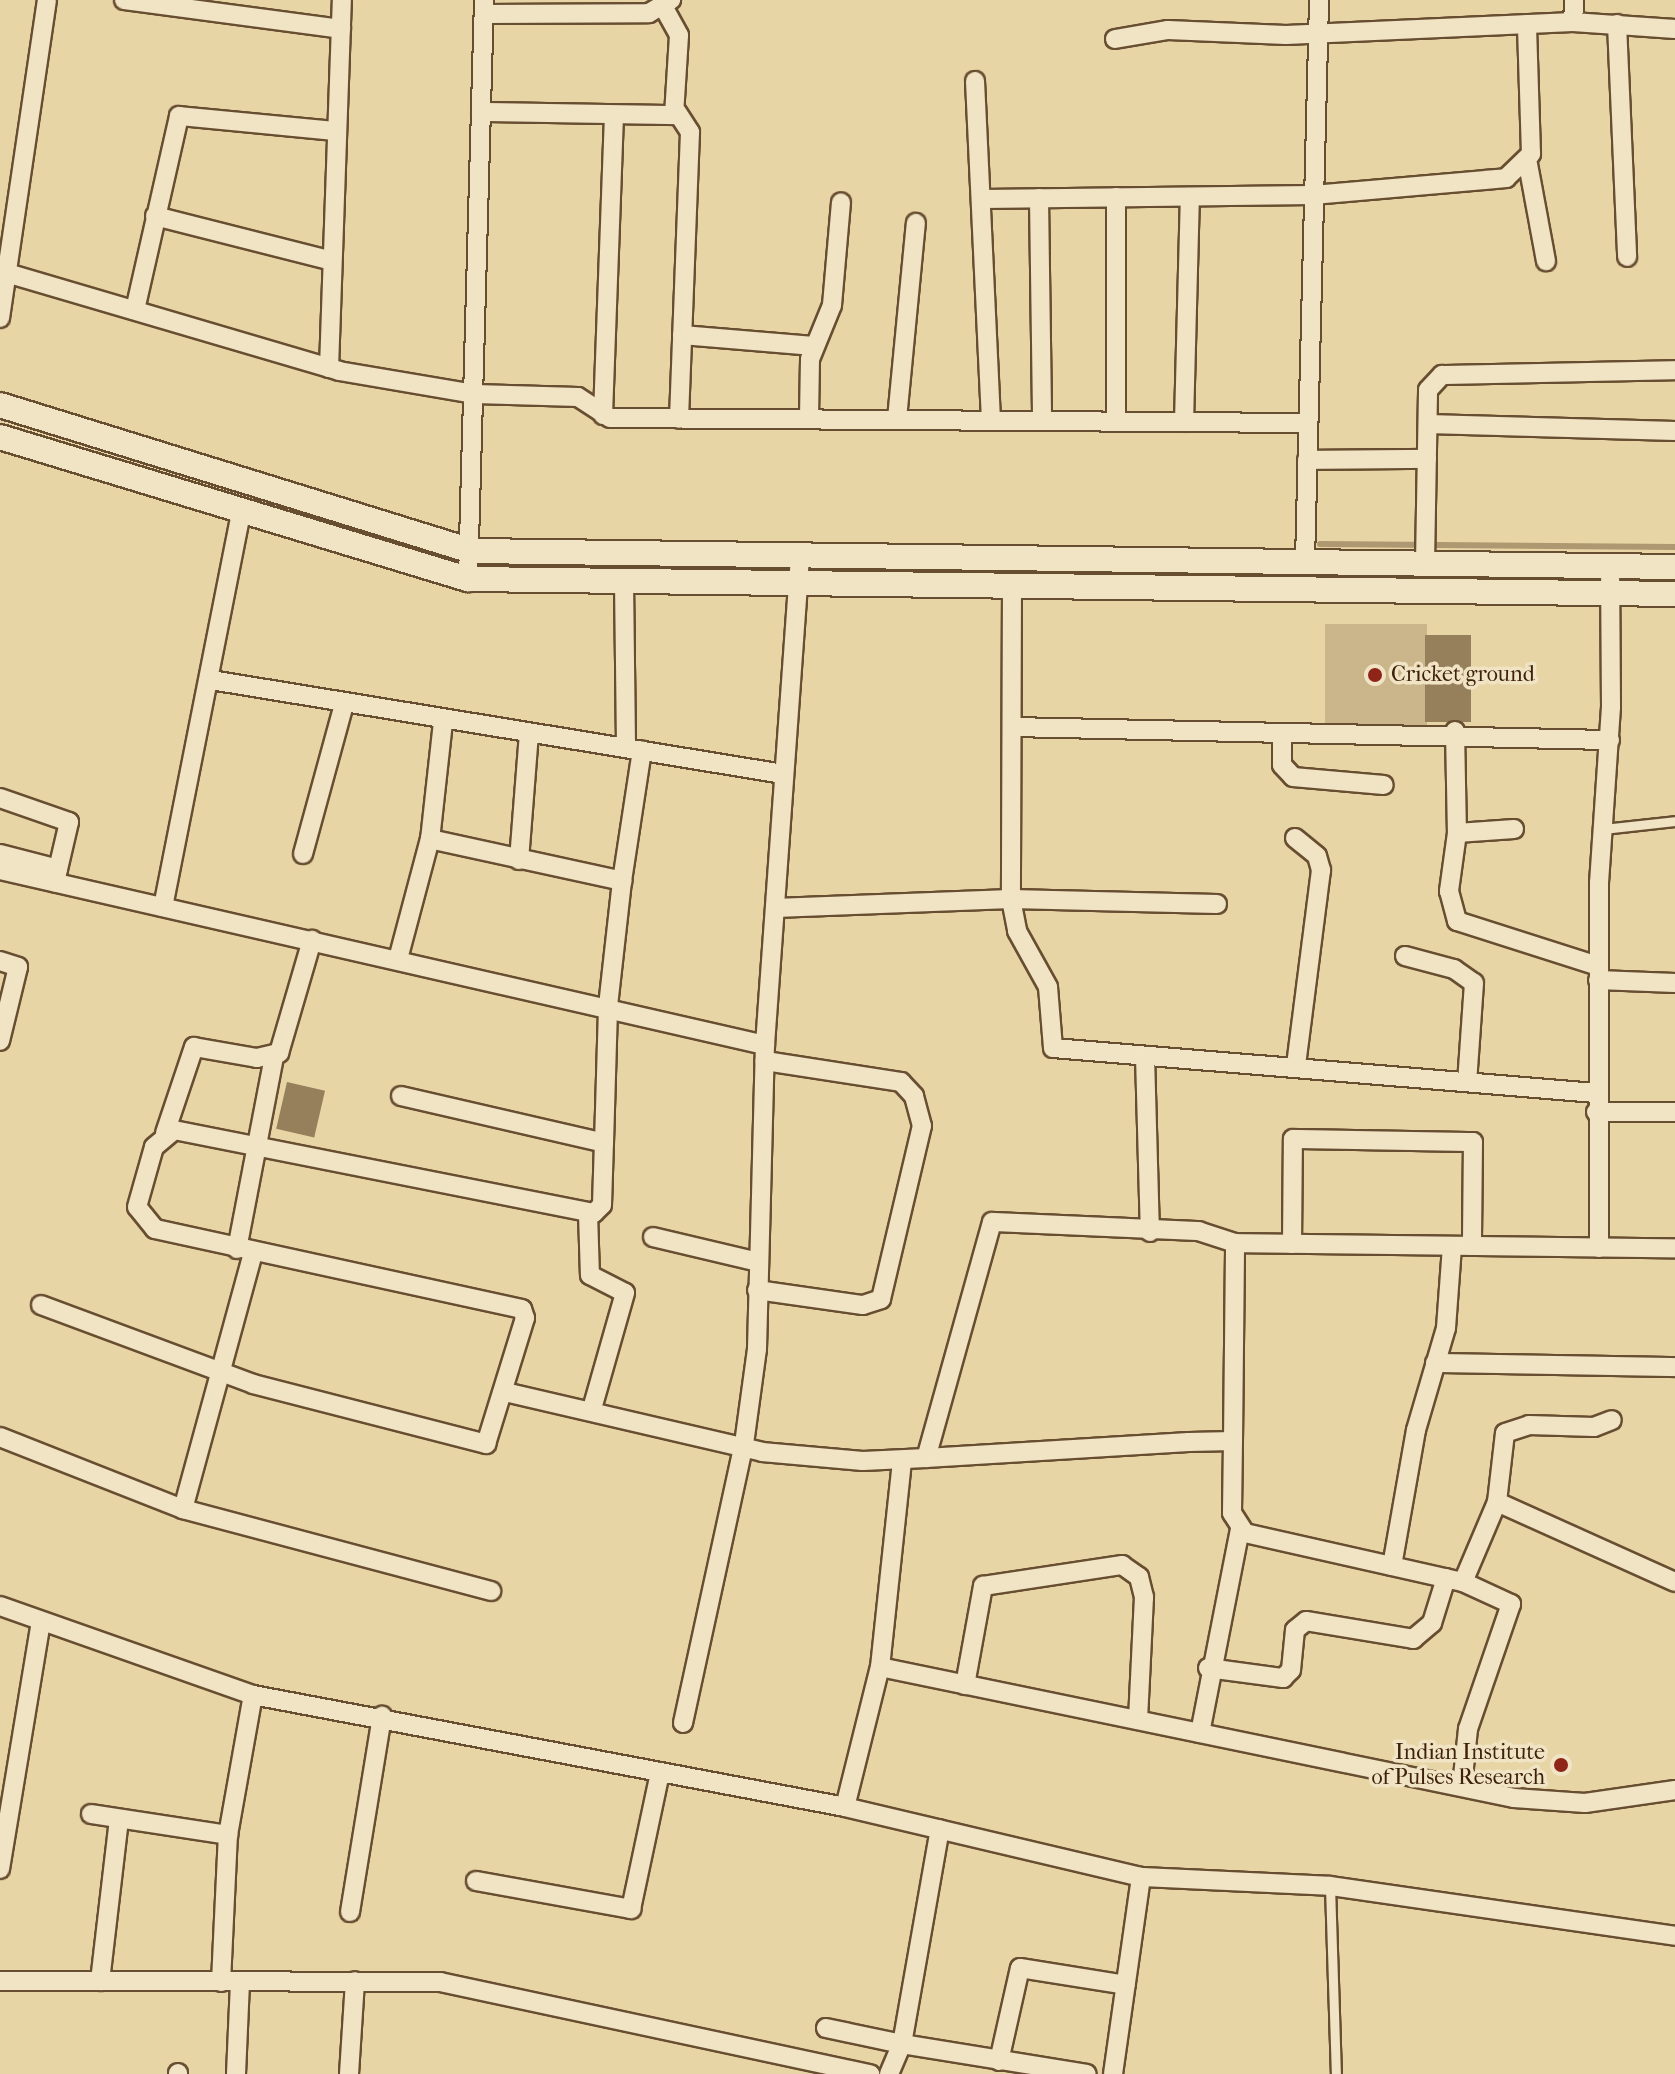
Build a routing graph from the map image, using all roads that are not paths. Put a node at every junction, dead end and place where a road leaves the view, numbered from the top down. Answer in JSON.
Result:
{"nodes":[{"id":1,"x":47,"y":0,"type":"edge"},
{"id":2,"x":124,"y":0,"type":"edge"},
{"id":3,"x":342,"y":0,"type":"edge"},
{"id":4,"x":1319,"y":0,"type":"edge"},
{"id":5,"x":1574,"y":0,"type":"edge"},
{"id":6,"x":668,"y":4,"type":"edge"},
{"id":7,"x":484,"y":7,"type":"edge"},
{"id":8,"x":1573,"y":22,"type":"junction"},
{"id":9,"x":1527,"y":24,"type":"junction"},
{"id":10,"x":1617,"y":24,"type":"junction"},
{"id":11,"x":341,"y":29,"type":"junction"},
{"id":12,"x":1675,"y":29,"type":"edge"},
{"id":13,"x":1318,"y":31,"type":"junction"},
{"id":14,"x":1115,"y":39,"type":"dead end"},
{"id":15,"x":975,"y":81,"type":"dead end"},
{"id":16,"x":481,"y":112,"type":"junction"},
{"id":17,"x":677,"y":112,"type":"junction"},
{"id":18,"x":614,"y":116,"type":"junction"},
{"id":19,"x":336,"y":131,"type":"junction"},
{"id":20,"x":1528,"y":164,"type":"junction"},
{"id":21,"x":1313,"y":195,"type":"junction"},
{"id":22,"x":1116,"y":197,"type":"junction"},
{"id":23,"x":1190,"y":197,"type":"junction"},
{"id":24,"x":1039,"y":198,"type":"junction"},
{"id":25,"x":983,"y":199,"type":"junction"},
{"id":26,"x":841,"y":202,"type":"dead end"},
{"id":27,"x":155,"y":216,"type":"junction"},
{"id":28,"x":916,"y":223,"type":"dead end"},
{"id":29,"x":1627,"y":257,"type":"dead end"},
{"id":30,"x":329,"y":260,"type":"junction"},
{"id":31,"x":1546,"y":261,"type":"dead end"},
{"id":32,"x":4,"y":272,"type":"edge"},
{"id":33,"x":135,"y":310,"type":"junction"},
{"id":34,"x":0,"y":318,"type":"edge"},
{"id":35,"x":682,"y":335,"type":"junction"},
{"id":36,"x":814,"y":346,"type":"junction"},
{"id":37,"x":329,"y":368,"type":"junction"},
{"id":38,"x":1675,"y":370,"type":"edge"},
{"id":39,"x":475,"y":394,"type":"junction"},
{"id":40,"x":0,"y":405,"type":"edge"},
{"id":41,"x":603,"y":415,"type":"junction"},
{"id":42,"x":809,"y":417,"type":"junction"},
{"id":43,"x":679,"y":419,"type":"junction"},
{"id":44,"x":897,"y":419,"type":"junction"},
{"id":45,"x":991,"y":420,"type":"junction"},
{"id":46,"x":1042,"y":421,"type":"junction"},
{"id":47,"x":1116,"y":422,"type":"junction"},
{"id":48,"x":1184,"y":422,"type":"junction"},
{"id":49,"x":1307,"y":423,"type":"junction"},
{"id":50,"x":1428,"y":424,"type":"junction"},
{"id":51,"x":1675,"y":431,"type":"edge"},
{"id":52,"x":0,"y":437,"type":"edge"},
{"id":53,"x":1427,"y":459,"type":"junction"},
{"id":54,"x":1307,"y":460,"type":"junction"},
{"id":55,"x":241,"y":512,"type":"junction"},
{"id":56,"x":471,"y":551,"type":"junction"},
{"id":57,"x":800,"y":555,"type":"junction"},
{"id":58,"x":1305,"y":562,"type":"junction"},
{"id":59,"x":1425,"y":564,"type":"junction"},
{"id":60,"x":1610,"y":566,"type":"junction"},
{"id":61,"x":1675,"y":567,"type":"edge"},
{"id":62,"x":468,"y":579,"type":"junction"},
{"id":63,"x":624,"y":581,"type":"junction"},
{"id":64,"x":796,"y":582,"type":"junction"},
{"id":65,"x":1012,"y":585,"type":"junction"},
{"id":66,"x":1611,"y":593,"type":"junction"},
{"id":67,"x":1675,"y":594,"type":"edge"},
{"id":68,"x":211,"y":680,"type":"junction"},
{"id":69,"x":344,"y":704,"type":"junction"},
{"id":70,"x":443,"y":722,"type":"junction"},
{"id":71,"x":1012,"y":727,"type":"junction"},
{"id":72,"x":1455,"y":731,"type":"junction"},
{"id":73,"x":529,"y":733,"type":"junction"},
{"id":74,"x":1282,"y":737,"type":"junction"},
{"id":75,"x":1610,"y":740,"type":"junction"},
{"id":76,"x":634,"y":749,"type":"junction"},
{"id":77,"x":783,"y":774,"type":"junction"},
{"id":78,"x":1384,"y":785,"type":"dead end"},
{"id":79,"x":0,"y":798,"type":"edge"},
{"id":80,"x":1675,"y":821,"type":"edge"},
{"id":81,"x":1514,"y":829,"type":"dead end"},
{"id":82,"x":1603,"y":829,"type":"junction"},
{"id":83,"x":1457,"y":833,"type":"junction"},
{"id":84,"x":1295,"y":838,"type":"dead end"},
{"id":85,"x":430,"y":839,"type":"junction"},
{"id":86,"x":0,"y":854,"type":"edge"},
{"id":87,"x":303,"y":854,"type":"dead end"},
{"id":88,"x":519,"y":860,"type":"junction"},
{"id":89,"x":0,"y":870,"type":"edge"},
{"id":90,"x":56,"y":876,"type":"junction"},
{"id":91,"x":622,"y":881,"type":"junction"},
{"id":92,"x":1011,"y":899,"type":"junction"},
{"id":93,"x":1217,"y":904,"type":"dead end"},
{"id":94,"x":163,"y":907,"type":"junction"},
{"id":95,"x":775,"y":908,"type":"junction"},
{"id":96,"x":312,"y":940,"type":"junction"},
{"id":97,"x":1405,"y":956,"type":"dead end"},
{"id":98,"x":398,"y":959,"type":"junction"},
{"id":99,"x":0,"y":961,"type":"edge"},
{"id":100,"x":1598,"y":973,"type":"junction"},
{"id":101,"x":1675,"y":983,"type":"edge"},
{"id":102,"x":608,"y":1006,"type":"junction"},
{"id":103,"x":0,"y":1041,"type":"edge"},
{"id":104,"x":765,"y":1053,"type":"junction"},
{"id":105,"x":274,"y":1056,"type":"junction"},
{"id":106,"x":1145,"y":1056,"type":"junction"},
{"id":107,"x":1296,"y":1066,"type":"junction"},
{"id":108,"x":1467,"y":1082,"type":"junction"},
{"id":109,"x":1596,"y":1093,"type":"junction"},
{"id":110,"x":401,"y":1096,"type":"dead end"},
{"id":111,"x":1596,"y":1112,"type":"junction"},
{"id":112,"x":1675,"y":1112,"type":"edge"},
{"id":113,"x":165,"y":1133,"type":"junction"},
{"id":114,"x":604,"y":1143,"type":"junction"},
{"id":115,"x":259,"y":1144,"type":"junction"},
{"id":116,"x":588,"y":1213,"type":"junction"},
{"id":117,"x":1150,"y":1232,"type":"junction"},
{"id":118,"x":653,"y":1237,"type":"dead end"},
{"id":119,"x":1235,"y":1243,"type":"junction"},
{"id":120,"x":1292,"y":1244,"type":"junction"},
{"id":121,"x":1452,"y":1246,"type":"junction"},
{"id":122,"x":1472,"y":1246,"type":"junction"},
{"id":123,"x":1599,"y":1248,"type":"junction"},
{"id":124,"x":1675,"y":1248,"type":"edge"},
{"id":125,"x":245,"y":1251,"type":"junction"},
{"id":126,"x":758,"y":1262,"type":"junction"},
{"id":127,"x":757,"y":1290,"type":"junction"},
{"id":128,"x":41,"y":1305,"type":"dead end"},
{"id":129,"x":1435,"y":1363,"type":"junction"},
{"id":130,"x":1675,"y":1367,"type":"edge"},
{"id":131,"x":219,"y":1371,"type":"junction"},
{"id":132,"x":505,"y":1392,"type":"junction"},
{"id":133,"x":592,"y":1409,"type":"junction"},
{"id":134,"x":1612,"y":1420,"type":"dead end"},
{"id":135,"x":0,"y":1437,"type":"edge"},
{"id":136,"x":1233,"y":1441,"type":"junction"},
{"id":137,"x":744,"y":1444,"type":"junction"},
{"id":138,"x":926,"y":1458,"type":"junction"},
{"id":139,"x":902,"y":1460,"type":"junction"},
{"id":140,"x":1497,"y":1502,"type":"junction"},
{"id":141,"x":183,"y":1509,"type":"junction"},
{"id":142,"x":1240,"y":1529,"type":"junction"},
{"id":143,"x":1392,"y":1566,"type":"junction"},
{"id":144,"x":1455,"y":1580,"type":"junction"},
{"id":145,"x":1675,"y":1582,"type":"edge"},
{"id":146,"x":491,"y":1591,"type":"dead end"},
{"id":147,"x":0,"y":1606,"type":"edge"},
{"id":148,"x":41,"y":1621,"type":"junction"},
{"id":149,"x":880,"y":1667,"type":"junction"},
{"id":150,"x":1208,"y":1668,"type":"junction"},
{"id":151,"x":965,"y":1685,"type":"junction"},
{"id":152,"x":253,"y":1695,"type":"junction"},
{"id":153,"x":382,"y":1716,"type":"junction"},
{"id":154,"x":1138,"y":1720,"type":"junction"},
{"id":155,"x":683,"y":1723,"type":"dead end"},
{"id":156,"x":1200,"y":1733,"type":"junction"},
{"id":157,"x":660,"y":1772,"type":"junction"},
{"id":158,"x":1462,"y":1786,"type":"junction"},
{"id":159,"x":1675,"y":1790,"type":"edge"},
{"id":160,"x":6,"y":1796,"type":"edge"},
{"id":161,"x":845,"y":1807,"type":"junction"},
{"id":162,"x":91,"y":1814,"type":"dead end"},
{"id":163,"x":119,"y":1819,"type":"junction"},
{"id":164,"x":940,"y":1829,"type":"junction"},
{"id":165,"x":228,"y":1835,"type":"junction"},
{"id":166,"x":0,"y":1869,"type":"edge"},
{"id":167,"x":1141,"y":1877,"type":"junction"},
{"id":168,"x":476,"y":1881,"type":"dead end"},
{"id":169,"x":1330,"y":1886,"type":"junction"},
{"id":170,"x":350,"y":1912,"type":"dead end"},
{"id":171,"x":1675,"y":1936,"type":"edge"},
{"id":172,"x":0,"y":1981,"type":"edge"},
{"id":173,"x":100,"y":1981,"type":"junction"},
{"id":174,"x":355,"y":1981,"type":"junction"},
{"id":175,"x":230,"y":1982,"type":"junction"},
{"id":176,"x":1126,"y":1985,"type":"junction"},
{"id":177,"x":826,"y":2028,"type":"dead end"},
{"id":178,"x":902,"y":2044,"type":"junction"},
{"id":179,"x":974,"y":2066,"type":"edge"},
{"id":180,"x":1008,"y":2066,"type":"edge"},
{"id":181,"x":236,"y":2074,"type":"edge"},
{"id":182,"x":349,"y":2074,"type":"edge"},
{"id":183,"x":870,"y":2074,"type":"edge"},
{"id":184,"x":889,"y":2074,"type":"edge"},
{"id":185,"x":1087,"y":2074,"type":"edge"},
{"id":186,"x":1113,"y":2074,"type":"edge"},
{"id":187,"x":1336,"y":2074,"type":"edge"}],
"edges":[{"from":1,"to":32,"type":"street"},
{"from":2,"to":11,"type":"street"},
{"from":3,"to":11,"type":"street"},
{"from":4,"to":13,"type":"street"},
{"from":5,"to":8,"type":"street"},
{"from":6,"to":7,"type":"street"},
{"from":6,"to":17,"type":"street"},
{"from":7,"to":16,"type":"street"},
{"from":8,"to":9,"type":"street"},
{"from":8,"to":10,"type":"street"},
{"from":9,"to":13,"type":"street"},
{"from":9,"to":20,"type":"street"},
{"from":10,"to":12,"type":"street"},
{"from":10,"to":29,"type":"street"},
{"from":11,"to":19,"type":"street"},
{"from":13,"to":14,"type":"street"},
{"from":13,"to":21,"type":"street"},
{"from":15,"to":25,"type":"street"},
{"from":16,"to":18,"type":"street"},
{"from":16,"to":39,"type":"street"},
{"from":17,"to":18,"type":"street"},
{"from":17,"to":35,"type":"street"},
{"from":18,"to":41,"type":"street"},
{"from":19,"to":27,"type":"street"},
{"from":19,"to":30,"type":"street"},
{"from":20,"to":21,"type":"street"},
{"from":20,"to":31,"type":"street"},
{"from":21,"to":23,"type":"street"},
{"from":21,"to":49,"type":"street"},
{"from":22,"to":23,"type":"street"},
{"from":22,"to":24,"type":"street"},
{"from":22,"to":47,"type":"street"},
{"from":23,"to":48,"type":"street"},
{"from":24,"to":25,"type":"street"},
{"from":24,"to":46,"type":"street"},
{"from":25,"to":45,"type":"street"},
{"from":26,"to":36,"type":"street"},
{"from":27,"to":30,"type":"street"},
{"from":27,"to":33,"type":"street"},
{"from":28,"to":44,"type":"street"},
{"from":30,"to":37,"type":"street"},
{"from":32,"to":33,"type":"street"},
{"from":32,"to":34,"type":"street"},
{"from":33,"to":37,"type":"street"},
{"from":35,"to":36,"type":"street"},
{"from":35,"to":43,"type":"street"},
{"from":36,"to":42,"type":"street"},
{"from":37,"to":39,"type":"street"},
{"from":38,"to":50,"type":"street"},
{"from":39,"to":41,"type":"street"},
{"from":39,"to":56,"type":"street"},
{"from":40,"to":56,"type":"street"},
{"from":41,"to":43,"type":"street"},
{"from":42,"to":43,"type":"street"},
{"from":42,"to":44,"type":"street"},
{"from":44,"to":45,"type":"street"},
{"from":45,"to":46,"type":"street"},
{"from":46,"to":47,"type":"street"},
{"from":47,"to":48,"type":"street"},
{"from":48,"to":49,"type":"street"},
{"from":49,"to":54,"type":"street"},
{"from":50,"to":51,"type":"street"},
{"from":50,"to":53,"type":"street"},
{"from":52,"to":55,"type":"street"},
{"from":53,"to":54,"type":"street"},
{"from":53,"to":59,"type":"street"},
{"from":54,"to":58,"type":"street"},
{"from":55,"to":62,"type":"street"},
{"from":55,"to":68,"type":"street"},
{"from":56,"to":57,"type":"street"},
{"from":56,"to":62,"type":"street"},
{"from":57,"to":58,"type":"street"},
{"from":57,"to":64,"type":"street"},
{"from":58,"to":59,"type":"street"},
{"from":59,"to":60,"type":"street"},
{"from":60,"to":61,"type":"street"},
{"from":60,"to":66,"type":"street"},
{"from":62,"to":63,"type":"street"},
{"from":63,"to":64,"type":"street"},
{"from":63,"to":76,"type":"street"},
{"from":64,"to":65,"type":"street"},
{"from":64,"to":77,"type":"street"},
{"from":65,"to":66,"type":"street"},
{"from":65,"to":71,"type":"street"},
{"from":66,"to":67,"type":"street"},
{"from":66,"to":75,"type":"street"},
{"from":68,"to":69,"type":"street"},
{"from":68,"to":94,"type":"street"},
{"from":69,"to":70,"type":"street"},
{"from":69,"to":87,"type":"street"},
{"from":70,"to":73,"type":"street"},
{"from":70,"to":85,"type":"street"},
{"from":71,"to":74,"type":"street"},
{"from":71,"to":92,"type":"street"},
{"from":72,"to":74,"type":"street"},
{"from":72,"to":75,"type":"street"},
{"from":72,"to":83,"type":"street"},
{"from":73,"to":76,"type":"street"},
{"from":73,"to":88,"type":"street"},
{"from":74,"to":78,"type":"street"},
{"from":75,"to":82,"type":"street"},
{"from":76,"to":77,"type":"street"},
{"from":76,"to":91,"type":"street"},
{"from":77,"to":95,"type":"street"},
{"from":79,"to":90,"type":"street"},
{"from":80,"to":82,"type":"lane"},
{"from":81,"to":83,"type":"street"},
{"from":82,"to":100,"type":"street"},
{"from":83,"to":100,"type":"street"},
{"from":84,"to":107,"type":"street"},
{"from":85,"to":88,"type":"street"},
{"from":85,"to":98,"type":"street"},
{"from":86,"to":90,"type":"street"},
{"from":88,"to":91,"type":"street"},
{"from":89,"to":90,"type":"street"},
{"from":90,"to":94,"type":"street"},
{"from":91,"to":102,"type":"street"},
{"from":92,"to":93,"type":"street"},
{"from":92,"to":95,"type":"street"},
{"from":92,"to":106,"type":"street"},
{"from":94,"to":96,"type":"street"},
{"from":95,"to":104,"type":"street"},
{"from":96,"to":98,"type":"street"},
{"from":96,"to":105,"type":"street"},
{"from":97,"to":108,"type":"street"},
{"from":98,"to":102,"type":"street"},
{"from":99,"to":103,"type":"street"},
{"from":100,"to":101,"type":"street"},
{"from":100,"to":109,"type":"street"},
{"from":102,"to":104,"type":"street"},
{"from":102,"to":114,"type":"street"},
{"from":104,"to":126,"type":"street"},
{"from":104,"to":127,"type":"street"},
{"from":105,"to":113,"type":"street"},
{"from":105,"to":115,"type":"street"},
{"from":106,"to":107,"type":"street"},
{"from":106,"to":117,"type":"street"},
{"from":107,"to":108,"type":"street"},
{"from":108,"to":109,"type":"street"},
{"from":109,"to":111,"type":"street"},
{"from":110,"to":114,"type":"street"},
{"from":111,"to":112,"type":"street"},
{"from":111,"to":123,"type":"street"},
{"from":113,"to":115,"type":"street"},
{"from":113,"to":125,"type":"street"},
{"from":114,"to":116,"type":"street"},
{"from":115,"to":116,"type":"street"},
{"from":115,"to":125,"type":"street"},
{"from":116,"to":133,"type":"street"},
{"from":117,"to":119,"type":"street"},
{"from":117,"to":138,"type":"street"},
{"from":118,"to":126,"type":"street"},
{"from":119,"to":120,"type":"street"},
{"from":119,"to":136,"type":"street"},
{"from":120,"to":121,"type":"street"},
{"from":120,"to":122,"type":"street"},
{"from":121,"to":122,"type":"street"},
{"from":121,"to":129,"type":"street"},
{"from":122,"to":123,"type":"street"},
{"from":123,"to":124,"type":"street"},
{"from":125,"to":131,"type":"street"},
{"from":125,"to":132,"type":"street"},
{"from":126,"to":127,"type":"street"},
{"from":127,"to":137,"type":"street"},
{"from":128,"to":131,"type":"street"},
{"from":129,"to":130,"type":"street"},
{"from":129,"to":143,"type":"street"},
{"from":131,"to":132,"type":"street"},
{"from":131,"to":141,"type":"street"},
{"from":132,"to":133,"type":"street"},
{"from":133,"to":137,"type":"street"},
{"from":134,"to":140,"type":"street"},
{"from":135,"to":141,"type":"street"},
{"from":136,"to":138,"type":"street"},
{"from":136,"to":142,"type":"street"},
{"from":137,"to":139,"type":"street"},
{"from":137,"to":155,"type":"street"},
{"from":138,"to":139,"type":"street"},
{"from":139,"to":149,"type":"street"},
{"from":140,"to":144,"type":"street"},
{"from":140,"to":145,"type":"street"},
{"from":141,"to":146,"type":"street"},
{"from":142,"to":143,"type":"street"},
{"from":142,"to":150,"type":"street"},
{"from":143,"to":144,"type":"street"},
{"from":144,"to":150,"type":"street"},
{"from":144,"to":158,"type":"street"},
{"from":147,"to":148,"type":"street"},
{"from":148,"to":152,"type":"street"},
{"from":148,"to":160,"type":"street"},
{"from":149,"to":151,"type":"street"},
{"from":149,"to":161,"type":"street"},
{"from":150,"to":156,"type":"street"},
{"from":151,"to":154,"type":"street"},
{"from":151,"to":154,"type":"street"},
{"from":152,"to":153,"type":"street"},
{"from":152,"to":165,"type":"street"},
{"from":153,"to":157,"type":"street"},
{"from":153,"to":170,"type":"street"},
{"from":154,"to":156,"type":"street"},
{"from":156,"to":158,"type":"street"},
{"from":157,"to":161,"type":"street"},
{"from":157,"to":168,"type":"street"},
{"from":158,"to":159,"type":"street"},
{"from":160,"to":166,"type":"street"},
{"from":161,"to":164,"type":"street"},
{"from":162,"to":163,"type":"street"},
{"from":163,"to":165,"type":"street"},
{"from":163,"to":173,"type":"street"},
{"from":164,"to":167,"type":"street"},
{"from":164,"to":178,"type":"street"},
{"from":165,"to":175,"type":"street"},
{"from":167,"to":169,"type":"street"},
{"from":167,"to":176,"type":"street"},
{"from":169,"to":171,"type":"street"},
{"from":169,"to":187,"type":"lane"},
{"from":172,"to":173,"type":"street"},
{"from":173,"to":175,"type":"street"},
{"from":174,"to":175,"type":"street"},
{"from":174,"to":182,"type":"street"},
{"from":174,"to":183,"type":"street"},
{"from":175,"to":181,"type":"street"},
{"from":176,"to":180,"type":"street"},
{"from":176,"to":186,"type":"street"},
{"from":177,"to":178,"type":"street"},
{"from":178,"to":179,"type":"street"},
{"from":178,"to":184,"type":"street"},
{"from":179,"to":180,"type":"street"},
{"from":180,"to":185,"type":"street"}]}
